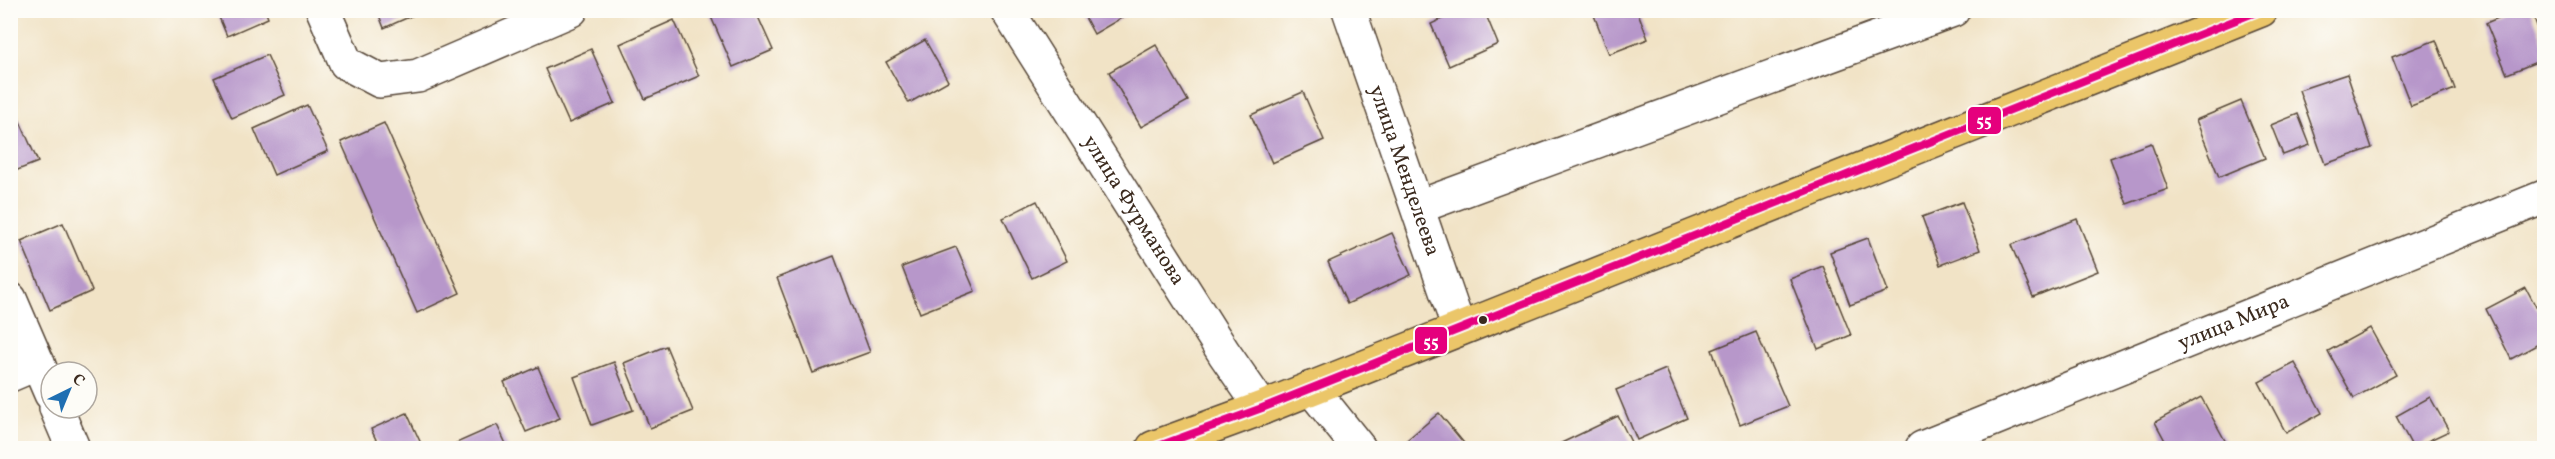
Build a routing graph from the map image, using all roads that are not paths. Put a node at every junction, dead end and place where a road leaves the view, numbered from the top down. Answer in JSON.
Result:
{"nodes":[{"id":1,"x":323,"y":10,"type":"edge"},
{"id":2,"x":571,"y":10,"type":"edge"},
{"id":3,"x":1007,"y":10,"type":"edge"},
{"id":4,"x":1349,"y":10,"type":"edge"},
{"id":5,"x":1953,"y":10,"type":"edge"},
{"id":6,"x":2261,"y":10,"type":"edge"},
{"id":7,"x":2216,"y":18,"type":"edge"},
{"id":8,"x":2544,"y":197,"type":"edge"},
{"id":9,"x":1418,"y":207,"type":"junction"},
{"id":10,"x":10,"y":299,"type":"edge"},
{"id":11,"x":1459,"y":329,"type":"junction"},
{"id":12,"x":24,"y":369,"type":"edge"},
{"id":13,"x":39,"y":383,"type":"edge"},
{"id":14,"x":1311,"y":388,"type":"junction"},
{"id":15,"x":1262,"y":408,"type":"junction"},
{"id":16,"x":61,"y":420,"type":"edge"},
{"id":17,"x":73,"y":448,"type":"edge"},
{"id":18,"x":1153,"y":448,"type":"edge"},
{"id":19,"x":1359,"y":448,"type":"edge"},
{"id":20,"x":1922,"y":448,"type":"edge"}],
"edges":[{"from":1,"to":2,"type":"street"},
{"from":3,"to":15,"type":"street","name":"улица Фурманова"},
{"from":4,"to":9,"type":"street","name":"улица Менделеева"},
{"from":5,"to":9,"type":"street"},
{"from":6,"to":7,"type":"main road"},
{"from":7,"to":11,"type":"main road"},
{"from":8,"to":20,"type":"street","name":"улица Мира"},
{"from":9,"to":11,"type":"street","name":"улица Менделеева"},
{"from":10,"to":12,"type":"street"},
{"from":11,"to":14,"type":"main road"},
{"from":12,"to":13,"type":"street"},
{"from":14,"to":15,"type":"main road"},
{"from":14,"to":19,"type":"street"},
{"from":15,"to":18,"type":"main road"},
{"from":16,"to":17,"type":"street"}]}
